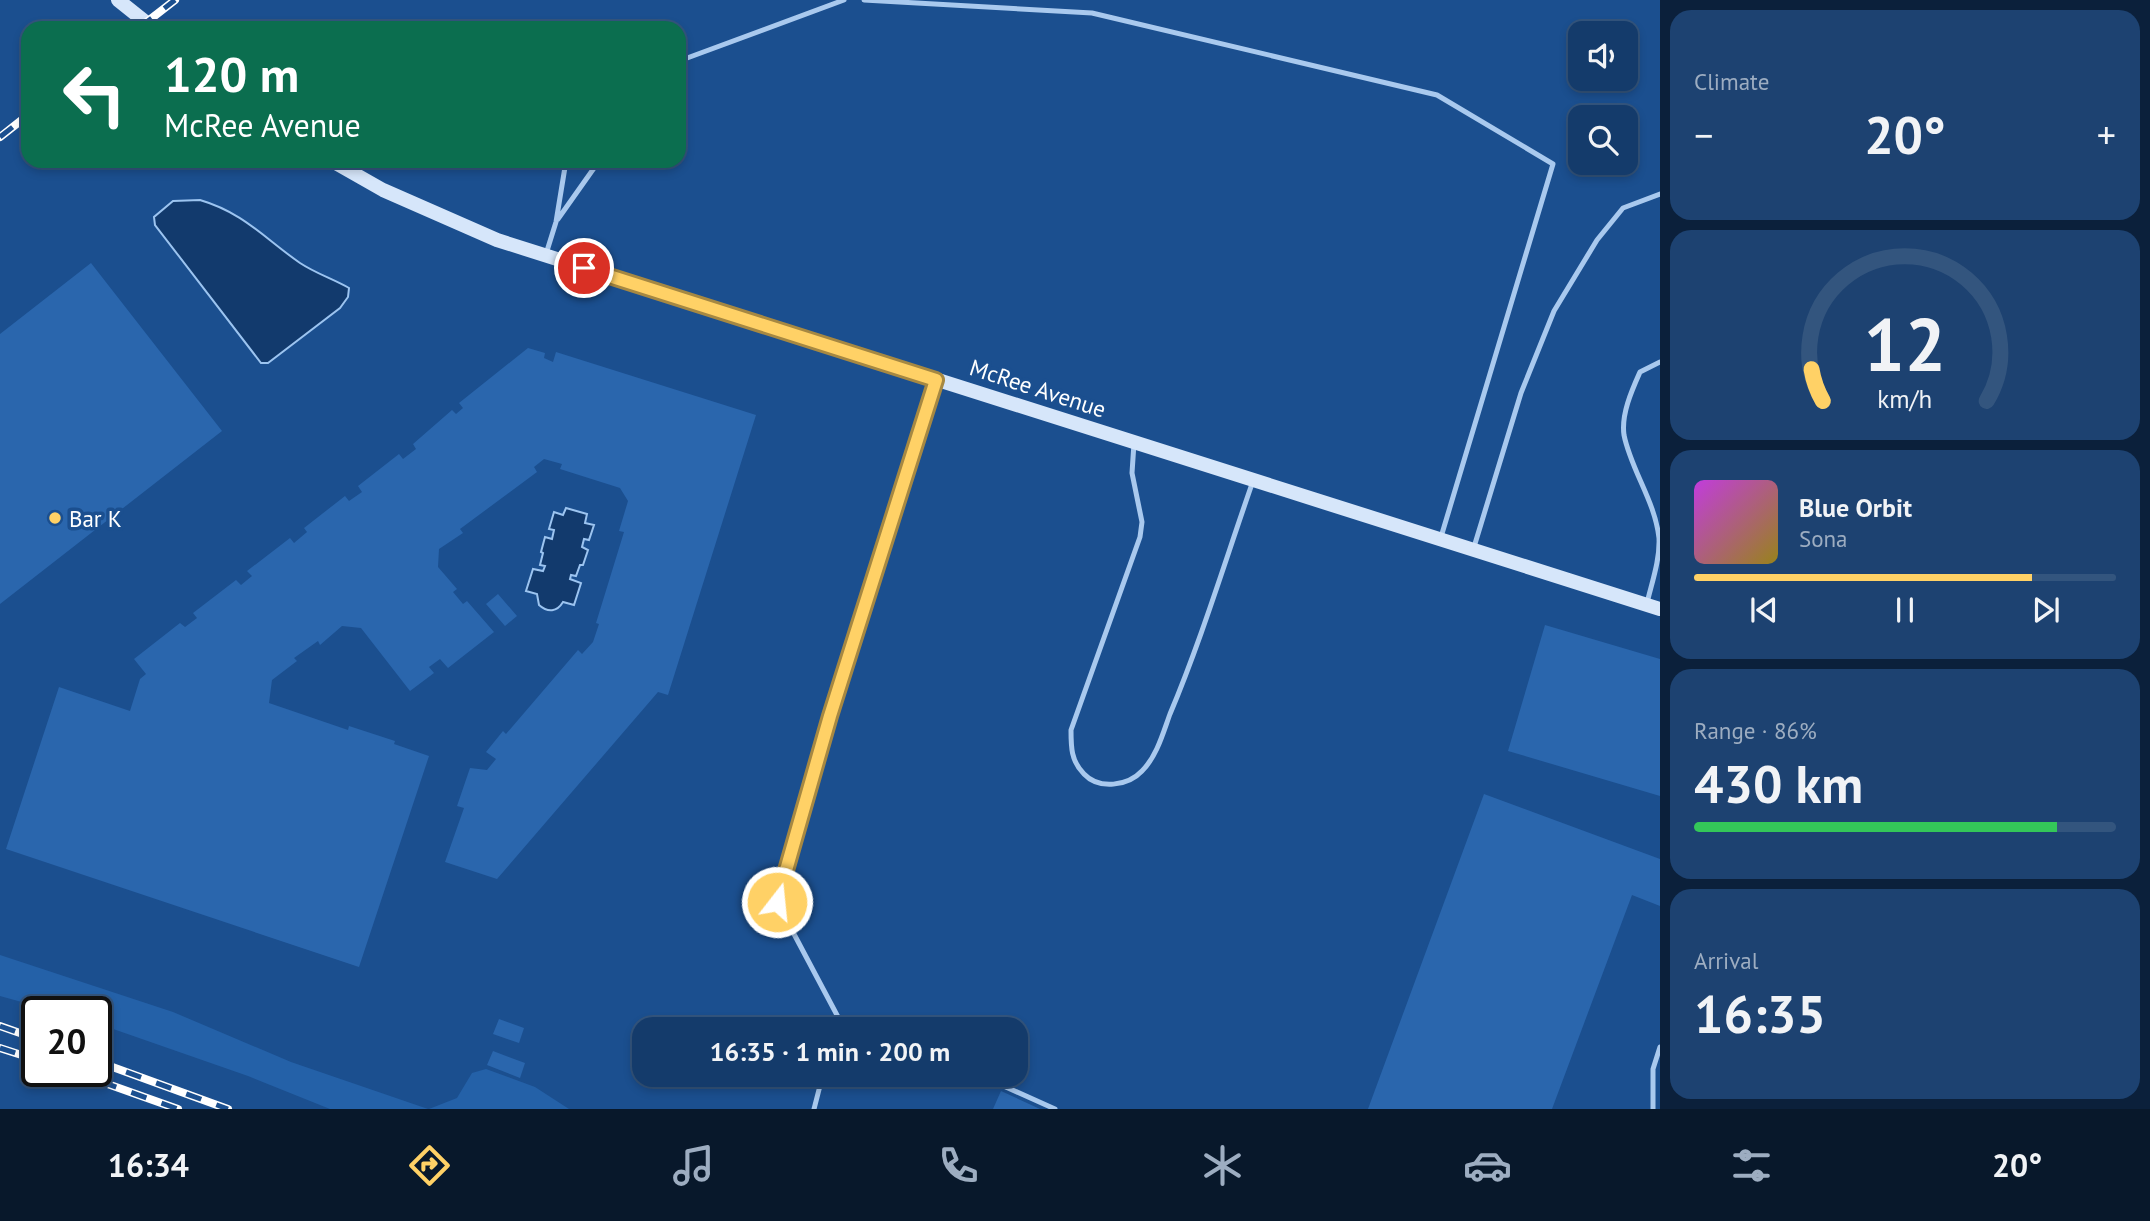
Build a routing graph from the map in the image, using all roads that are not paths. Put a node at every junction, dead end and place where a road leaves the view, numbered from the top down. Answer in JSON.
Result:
{"nodes":[{"id":1,"x":118,"y":0,"type":"edge"},
{"id":2,"x":844,"y":0,"type":"edge"},
{"id":3,"x":864,"y":0,"type":"edge"},
{"id":4,"x":144,"y":21,"type":"edge"},
{"id":5,"x":686,"y":58,"type":"edge"},
{"id":6,"x":344,"y":168,"type":"edge"},
{"id":7,"x":565,"y":168,"type":"edge"},
{"id":8,"x":594,"y":168,"type":"edge"},
{"id":9,"x":1660,"y":194,"type":"edge"},
{"id":10,"x":556,"y":222,"type":"junction"},
{"id":11,"x":545,"y":256,"type":"junction"},
{"id":12,"x":1660,"y":362,"type":"edge"},
{"id":13,"x":936,"y":380,"type":"junction"},
{"id":14,"x":1134,"y":443,"type":"junction"},
{"id":15,"x":1253,"y":481,"type":"junction"},
{"id":16,"x":1440,"y":540,"type":"junction"},
{"id":17,"x":1473,"y":550,"type":"junction"},
{"id":18,"x":1653,"y":607,"type":"edge"},
{"id":19,"x":838,"y":1017,"type":"edge"},
{"id":20,"x":1660,"y":1047,"type":"edge"},
{"id":21,"x":820,"y":1087,"type":"edge"},
{"id":22,"x":1006,"y":1087,"type":"edge"},
{"id":23,"x":814,"y":1109,"type":"edge"},
{"id":24,"x":1055,"y":1109,"type":"edge"},
{"id":25,"x":1653,"y":1109,"type":"edge"}],
"edges":[{"from":1,"to":4,"type":"main road"},
{"from":2,"to":5,"type":"lane"},
{"from":3,"to":16,"type":"lane"},
{"from":6,"to":11,"type":"main road","name":"McRee Avenue"},
{"from":7,"to":10,"type":"lane"},
{"from":8,"to":10,"type":"lane"},
{"from":9,"to":17,"type":"lane"},
{"from":10,"to":11,"type":"lane"},
{"from":11,"to":13,"type":"main road","name":"McRee Avenue"},
{"from":12,"to":18,"type":"lane"},
{"from":13,"to":14,"type":"main road","name":"McRee Avenue"},
{"from":13,"to":19,"type":"lane"},
{"from":14,"to":15,"type":"main road","name":"McRee Avenue"},
{"from":14,"to":15,"type":"lane"},
{"from":15,"to":16,"type":"main road","name":"McRee Avenue"},
{"from":16,"to":17,"type":"main road","name":"McRee Avenue"},
{"from":17,"to":18,"type":"main road","name":"McRee Avenue"},
{"from":20,"to":25,"type":"lane"},
{"from":21,"to":23,"type":"lane"},
{"from":22,"to":24,"type":"lane"}]}
